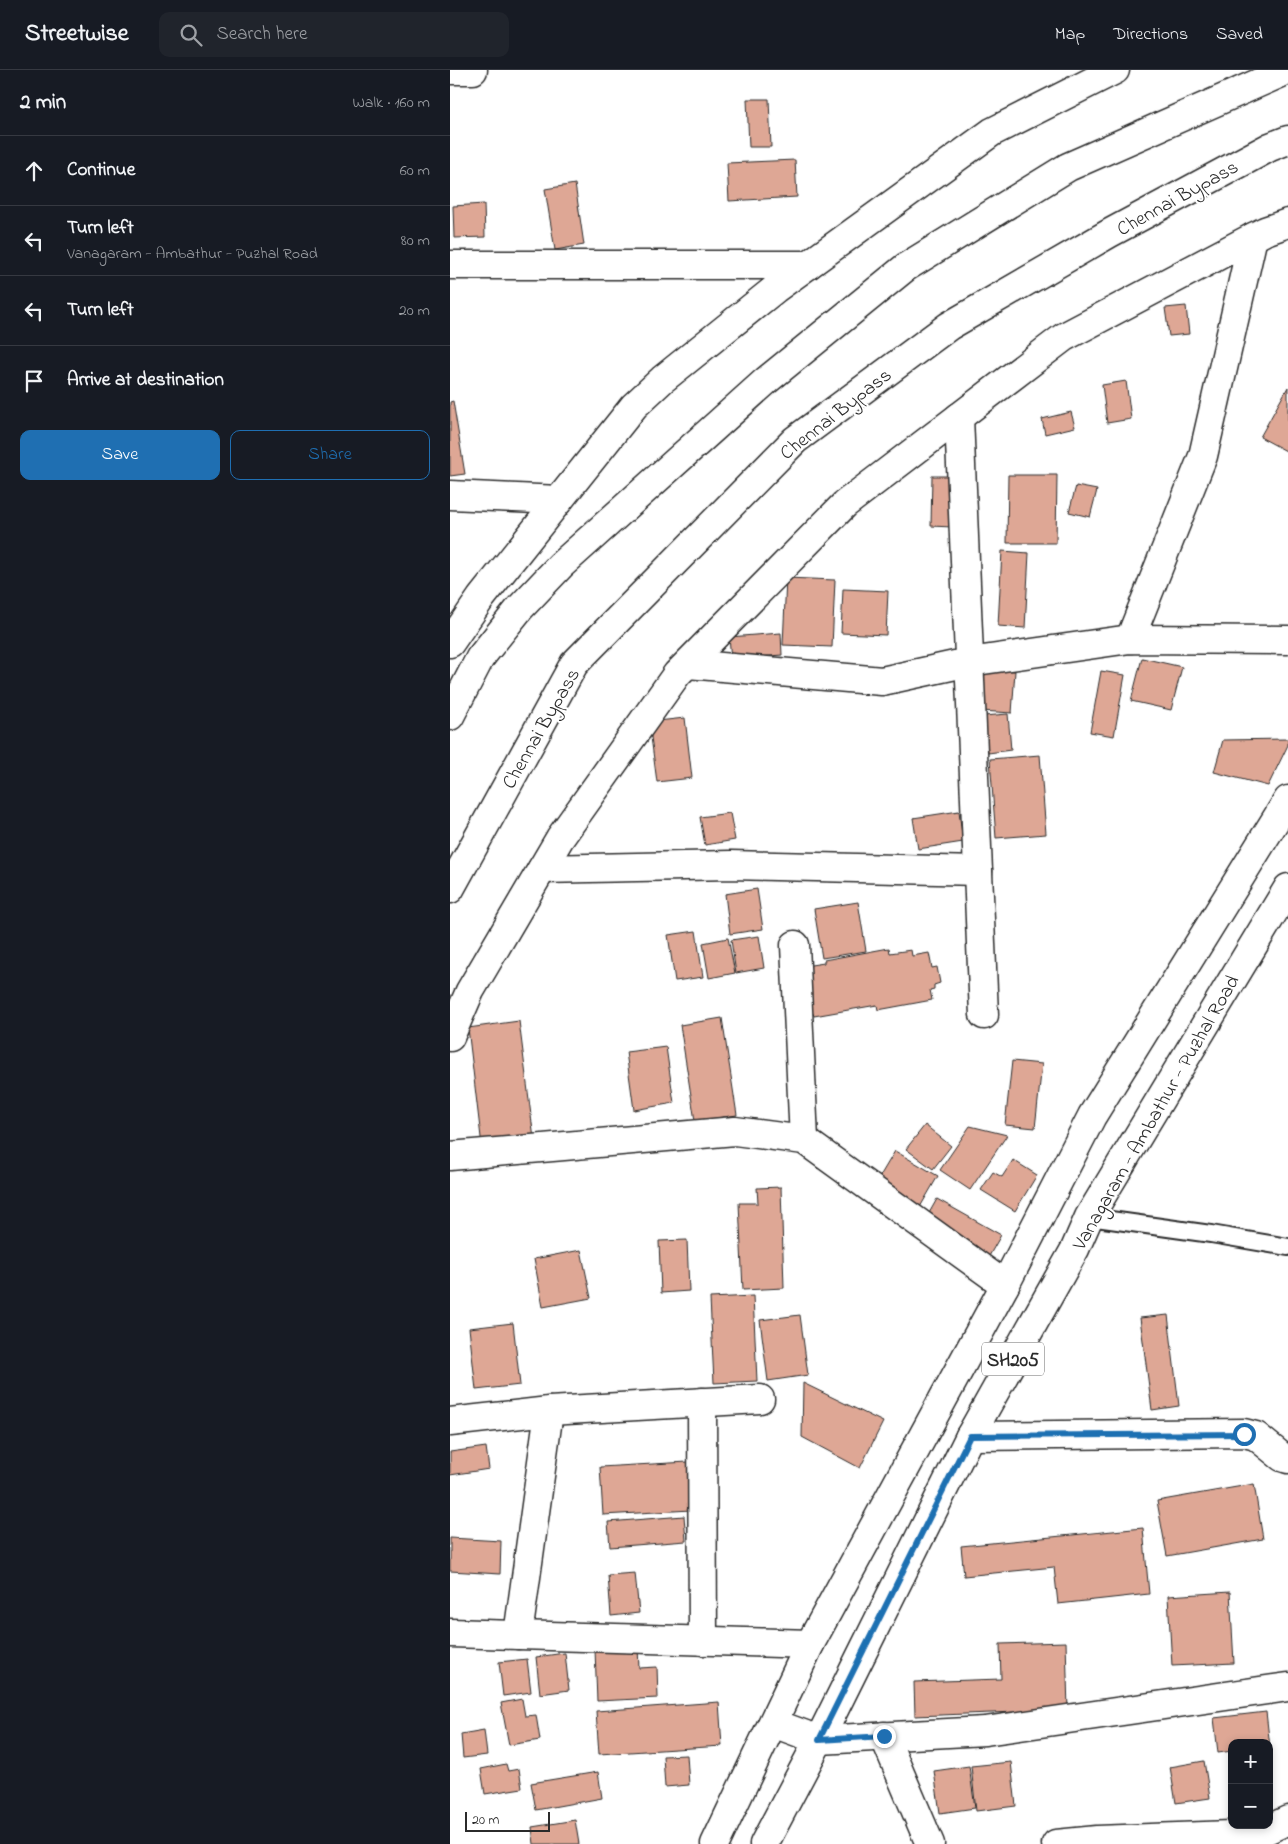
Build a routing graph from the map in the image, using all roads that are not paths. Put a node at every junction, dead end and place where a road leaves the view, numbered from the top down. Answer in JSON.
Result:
{"nodes":[{"id":1,"x":450,"y":70,"type":"edge"},
{"id":2,"x":473,"y":70,"type":"edge"},
{"id":3,"x":1113,"y":70,"type":"edge"},
{"id":4,"x":1288,"y":70,"type":"edge"},
{"id":5,"x":1279,"y":143,"type":"edge"},
{"id":6,"x":1288,"y":223,"type":"edge"},
{"id":7,"x":1253,"y":237,"type":"junction"},
{"id":8,"x":450,"y":264,"type":"edge"},
{"id":9,"x":808,"y":265,"type":"junction"},
{"id":10,"x":959,"y":417,"type":"junction"},
{"id":11,"x":450,"y":495,"type":"edge"},
{"id":12,"x":559,"y":500,"type":"junction"},
{"id":13,"x":1130,"y":639,"type":"junction"},
{"id":14,"x":1288,"y":640,"type":"edge"},
{"id":15,"x":450,"y":643,"type":"edge"},
{"id":16,"x":969,"y":662,"type":"junction"},
{"id":17,"x":688,"y":664,"type":"junction"},
{"id":18,"x":450,"y":716,"type":"edge"},
{"id":19,"x":1288,"y":800,"type":"edge"},
{"id":20,"x":542,"y":868,"type":"junction"},
{"id":21,"x":978,"y":871,"type":"junction"},
{"id":22,"x":1288,"y":888,"type":"edge"},
{"id":23,"x":450,"y":889,"type":"edge"},
{"id":24,"x":795,"y":945,"type":"dead end"},
{"id":25,"x":984,"y":1015,"type":"dead end"},
{"id":26,"x":450,"y":1036,"type":"edge"},
{"id":27,"x":804,"y":1140,"type":"junction"},
{"id":28,"x":450,"y":1156,"type":"edge"},
{"id":29,"x":1089,"y":1217,"type":"junction"},
{"id":30,"x":1288,"y":1247,"type":"edge"},
{"id":31,"x":1005,"y":1285,"type":"junction"},
{"id":32,"x":760,"y":1399,"type":"dead end"},
{"id":33,"x":702,"y":1402,"type":"junction"},
{"id":34,"x":549,"y":1411,"type":"junction"},
{"id":35,"x":450,"y":1422,"type":"edge"},
{"id":36,"x":970,"y":1436,"type":"junction"},
{"id":37,"x":1288,"y":1459,"type":"edge"},
{"id":38,"x":450,"y":1632,"type":"edge"},
{"id":39,"x":518,"y":1635,"type":"junction"},
{"id":40,"x":703,"y":1641,"type":"junction"},
{"id":41,"x":810,"y":1644,"type":"junction"},
{"id":42,"x":1288,"y":1687,"type":"edge"},
{"id":43,"x":772,"y":1723,"type":"junction"},
{"id":44,"x":884,"y":1736,"type":"junction"},
{"id":45,"x":819,"y":1740,"type":"junction"},
{"id":46,"x":1288,"y":1820,"type":"edge"},
{"id":47,"x":715,"y":1844,"type":"edge"},
{"id":48,"x":764,"y":1844,"type":"edge"},
{"id":49,"x":930,"y":1844,"type":"edge"},
{"id":50,"x":1056,"y":1844,"type":"edge"}],
"edges":[{"from":1,"to":2,"type":"main road"},
{"from":3,"to":9,"type":"main road"},
{"from":4,"to":18,"type":"main road"},
{"from":5,"to":23,"type":"main road","name":"Chennai Bypass"},
{"from":6,"to":7,"type":"main road"},
{"from":7,"to":10,"type":"main road"},
{"from":7,"to":13,"type":"main road"},
{"from":8,"to":9,"type":"main road"},
{"from":9,"to":12,"type":"main road"},
{"from":10,"to":16,"type":"main road"},
{"from":10,"to":17,"type":"main road"},
{"from":11,"to":12,"type":"main road"},
{"from":12,"to":15,"type":"main road"},
{"from":13,"to":14,"type":"main road"},
{"from":13,"to":16,"type":"main road"},
{"from":16,"to":17,"type":"main road"},
{"from":16,"to":21,"type":"main road"},
{"from":17,"to":20,"type":"main road"},
{"from":19,"to":31,"type":"main road"},
{"from":20,"to":21,"type":"main road"},
{"from":20,"to":26,"type":"main road"},
{"from":21,"to":25,"type":"main road"},
{"from":22,"to":29,"type":"main road","name":"Vanagaram - Ambathur - Puzhal Road","number":"SH205"},
{"from":24,"to":27,"type":"main road"},
{"from":27,"to":28,"type":"main road"},
{"from":27,"to":31,"type":"main road"},
{"from":29,"to":30,"type":"lane"},
{"from":29,"to":36,"type":"main road","name":"Vanagaram - Ambathur - Puzhal Road","number":"SH205"},
{"from":31,"to":41,"type":"main road"},
{"from":32,"to":33,"type":"main road"},
{"from":33,"to":34,"type":"main road"},
{"from":33,"to":40,"type":"main road"},
{"from":34,"to":35,"type":"main road"},
{"from":34,"to":39,"type":"main road"},
{"from":36,"to":37,"type":"main road"},
{"from":36,"to":45,"type":"main road","name":"Vanagaram - Ambathur - Puzhal Road","number":"SH205"},
{"from":38,"to":39,"type":"main road"},
{"from":39,"to":40,"type":"main road"},
{"from":40,"to":41,"type":"main road"},
{"from":41,"to":43,"type":"main road"},
{"from":42,"to":44,"type":"main road"},
{"from":43,"to":45,"type":"main road"},
{"from":43,"to":47,"type":"main road"},
{"from":44,"to":45,"type":"main road"},
{"from":44,"to":49,"type":"main road"},
{"from":45,"to":48,"type":"main road","name":"Vanagaram - Ambathur - Puzhal Road","number":"SH205"},
{"from":46,"to":50,"type":"main road"}]}
